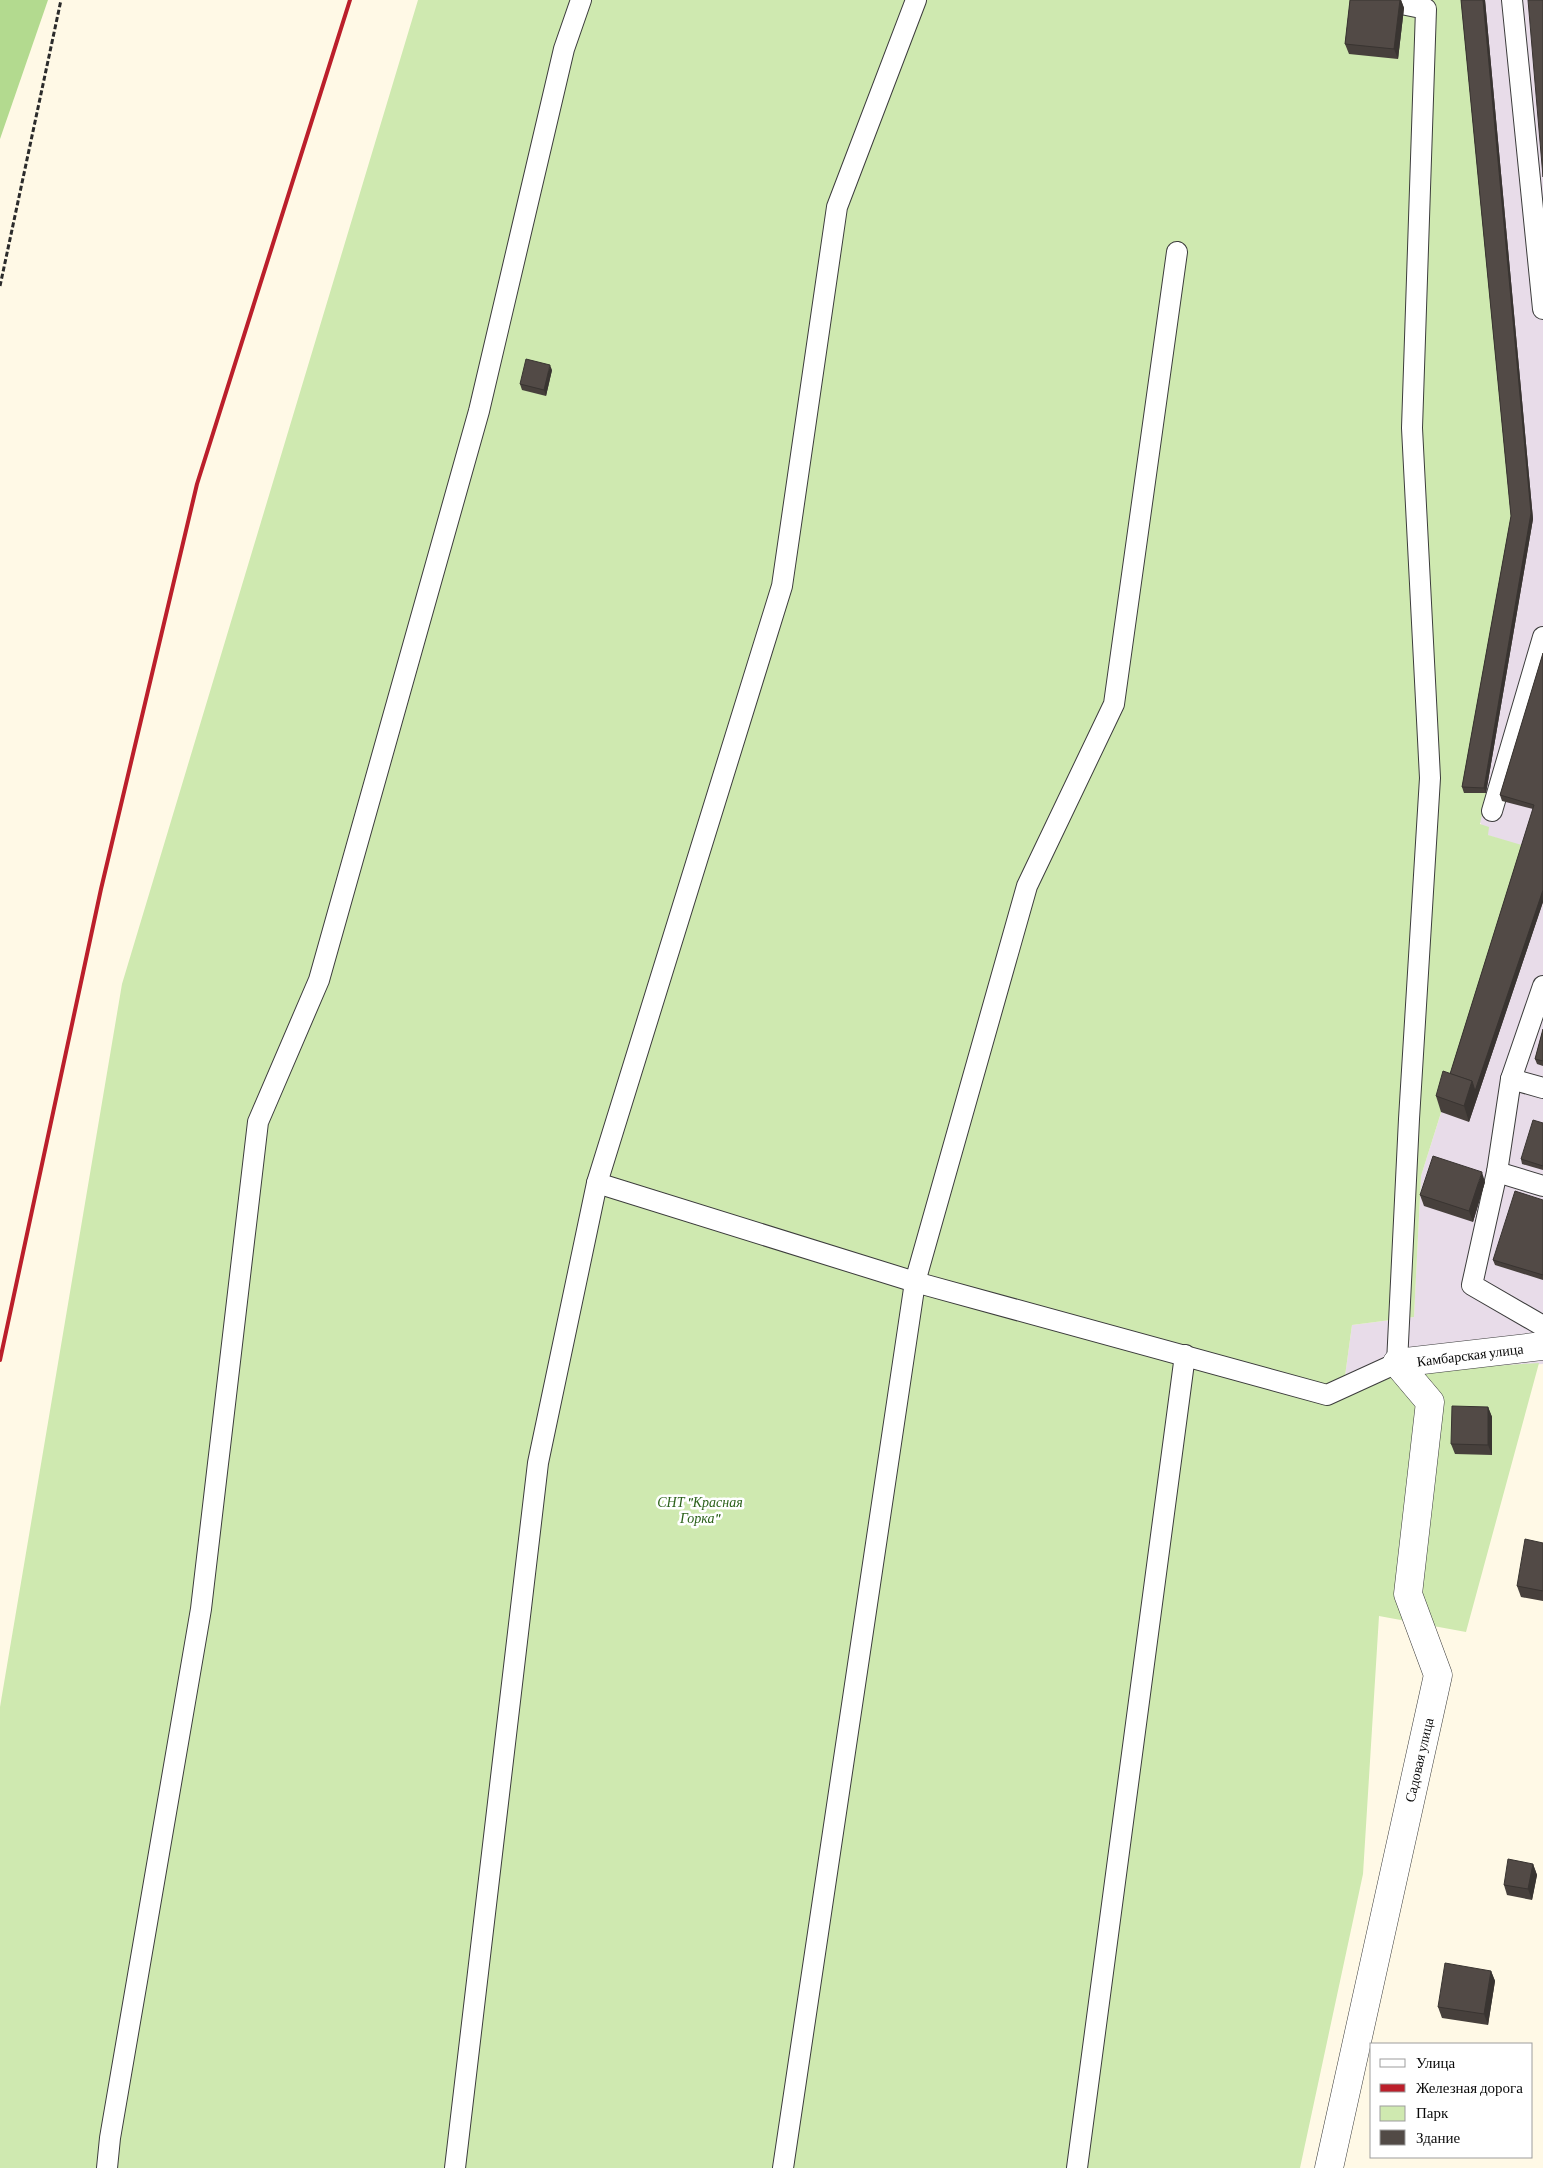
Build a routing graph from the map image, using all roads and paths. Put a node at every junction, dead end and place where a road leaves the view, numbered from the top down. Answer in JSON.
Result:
{"nodes":[{"id":1,"x":61,"y":0,"type":"edge"},
{"id":2,"x":581,"y":0,"type":"edge"},
{"id":3,"x":916,"y":0,"type":"edge"},
{"id":4,"x":1382,"y":0,"type":"edge"},
{"id":5,"x":1512,"y":0,"type":"edge"},
{"id":6,"x":1177,"y":252,"type":"dead end"},
{"id":7,"x":0,"y":286,"type":"edge"},
{"id":8,"x":1543,"y":309,"type":"edge"},
{"id":9,"x":1543,"y":637,"type":"edge"},
{"id":10,"x":1492,"y":811,"type":"dead end"},
{"id":11,"x":1543,"y":986,"type":"edge"},
{"id":12,"x":1511,"y":1078,"type":"junction"},
{"id":13,"x":1543,"y":1088,"type":"edge"},
{"id":14,"x":1497,"y":1172,"type":"junction"},
{"id":15,"x":597,"y":1183,"type":"junction"},
{"id":16,"x":1543,"y":1186,"type":"edge"},
{"id":17,"x":915,"y":1282,"type":"junction"},
{"id":18,"x":1543,"y":1326,"type":"edge"},
{"id":19,"x":1543,"y":1346,"type":"edge"},
{"id":20,"x":1185,"y":1355,"type":"junction"},
{"id":21,"x":1397,"y":1363,"type":"junction"},
{"id":22,"x":107,"y":2168,"type":"edge"},
{"id":23,"x":455,"y":2168,"type":"edge"},
{"id":24,"x":783,"y":2168,"type":"edge"},
{"id":25,"x":1077,"y":2168,"type":"edge"},
{"id":26,"x":1329,"y":2168,"type":"edge"}],
"edges":[{"from":1,"to":7,"type":"path"},
{"from":2,"to":22,"type":"lane"},
{"from":3,"to":15,"type":"lane"},
{"from":4,"to":21,"type":"lane"},
{"from":5,"to":8,"type":"lane"},
{"from":6,"to":17,"type":"lane"},
{"from":9,"to":10,"type":"lane"},
{"from":11,"to":12,"type":"lane"},
{"from":12,"to":13,"type":"lane"},
{"from":12,"to":14,"type":"lane"},
{"from":14,"to":16,"type":"lane"},
{"from":14,"to":18,"type":"lane"},
{"from":15,"to":17,"type":"lane"},
{"from":15,"to":23,"type":"lane"},
{"from":17,"to":20,"type":"lane"},
{"from":17,"to":24,"type":"lane"},
{"from":19,"to":21,"type":"street","name":"Камбарская улица"},
{"from":20,"to":21,"type":"lane"},
{"from":20,"to":25,"type":"lane"},
{"from":21,"to":26,"type":"street","name":"Садовая улица"}]}
